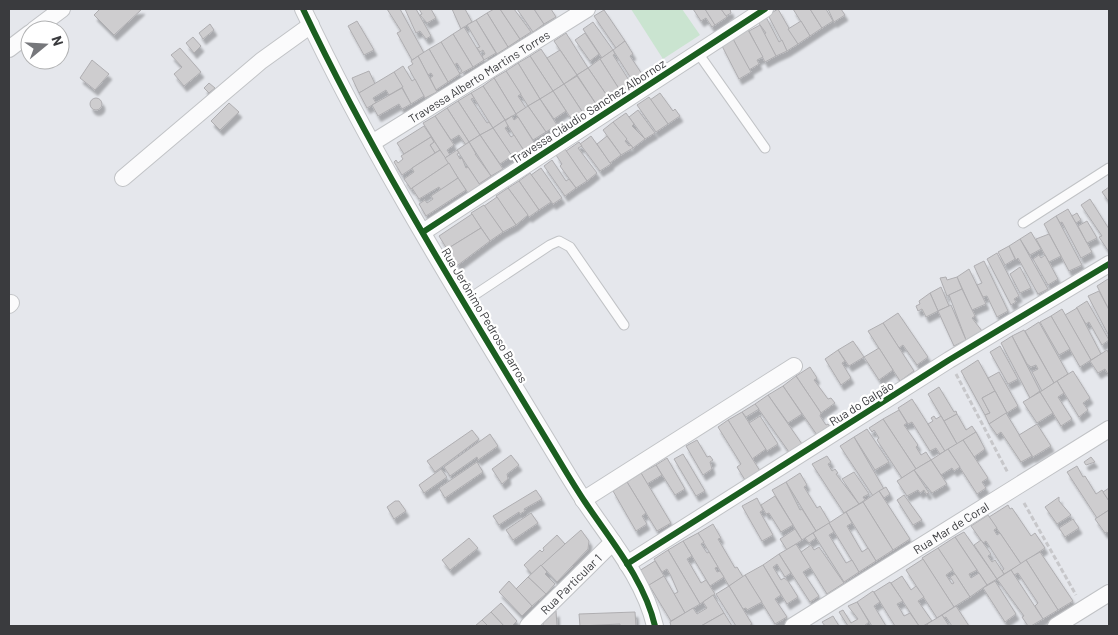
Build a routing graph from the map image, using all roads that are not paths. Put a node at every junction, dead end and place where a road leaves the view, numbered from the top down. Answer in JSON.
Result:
{"nodes":[{"id":1,"x":62,"y":9,"type":"edge"},
{"id":2,"x":587,"y":9,"type":"edge"},
{"id":3,"x":765,"y":9,"type":"edge"},
{"id":4,"x":310,"y":14,"type":"edge"},
{"id":5,"x":47,"y":20,"type":"edge"},
{"id":6,"x":20,"y":41,"type":"edge"},
{"id":7,"x":9,"y":49,"type":"edge"},
{"id":8,"x":698,"y":53,"type":"junction"},
{"id":9,"x":372,"y":143,"type":"junction"},
{"id":10,"x":765,"y":148,"type":"dead end"},
{"id":11,"x":1109,"y":168,"type":"edge"},
{"id":12,"x":123,"y":178,"type":"dead end"},
{"id":13,"x":1023,"y":223,"type":"dead end"},
{"id":14,"x":422,"y":232,"type":"junction"},
{"id":15,"x":1109,"y":264,"type":"edge"},
{"id":16,"x":464,"y":302,"type":"junction"},
{"id":17,"x":624,"y":325,"type":"dead end"},
{"id":18,"x":794,"y":366,"type":"dead end"},
{"id":19,"x":1109,"y":429,"type":"edge"},
{"id":20,"x":583,"y":500,"type":"junction"},
{"id":21,"x":613,"y":542,"type":"junction"},
{"id":22,"x":628,"y":564,"type":"junction"},
{"id":23,"x":1109,"y":593,"type":"edge"},
{"id":24,"x":528,"y":626,"type":"edge"},
{"id":25,"x":655,"y":626,"type":"edge"},
{"id":26,"x":793,"y":626,"type":"edge"},
{"id":27,"x":1056,"y":626,"type":"edge"}],
"edges":[{"from":1,"to":5,"type":"street"},
{"from":2,"to":9,"type":"street","name":"Travessa Alberto Martins Torres"},
{"from":3,"to":8,"type":"street","name":"Travessa Cláudio Sanchez Albornoz"},
{"from":4,"to":9,"type":"street","name":"Rua Jerônimo Pedroso Barros"},
{"from":4,"to":12,"type":"street"},
{"from":6,"to":7,"type":"street"},
{"from":8,"to":10,"type":"lane"},
{"from":8,"to":14,"type":"street","name":"Travessa Cláudio Sanchez Albornoz"},
{"from":9,"to":14,"type":"street","name":"Rua Jerônimo Pedroso Barros"},
{"from":11,"to":13,"type":"lane"},
{"from":14,"to":16,"type":"street","name":"Rua Jerônimo Pedroso Barros"},
{"from":15,"to":22,"type":"street","name":"Rua do Galpão"},
{"from":16,"to":17,"type":"lane"},
{"from":16,"to":20,"type":"street","name":"Rua Jerônimo Pedroso Barros"},
{"from":18,"to":20,"type":"street"},
{"from":19,"to":26,"type":"street","name":"Rua Mar de Coral"},
{"from":20,"to":21,"type":"street","name":"Rua Jerônimo Pedroso Barros"},
{"from":21,"to":22,"type":"street","name":"Rua Jerônimo Pedroso Barros"},
{"from":21,"to":24,"type":"street","name":"Rua Particular 1"},
{"from":22,"to":25,"type":"street","name":"Rua Jerônimo Pedroso Barros"},
{"from":23,"to":27,"type":"street"}]}
